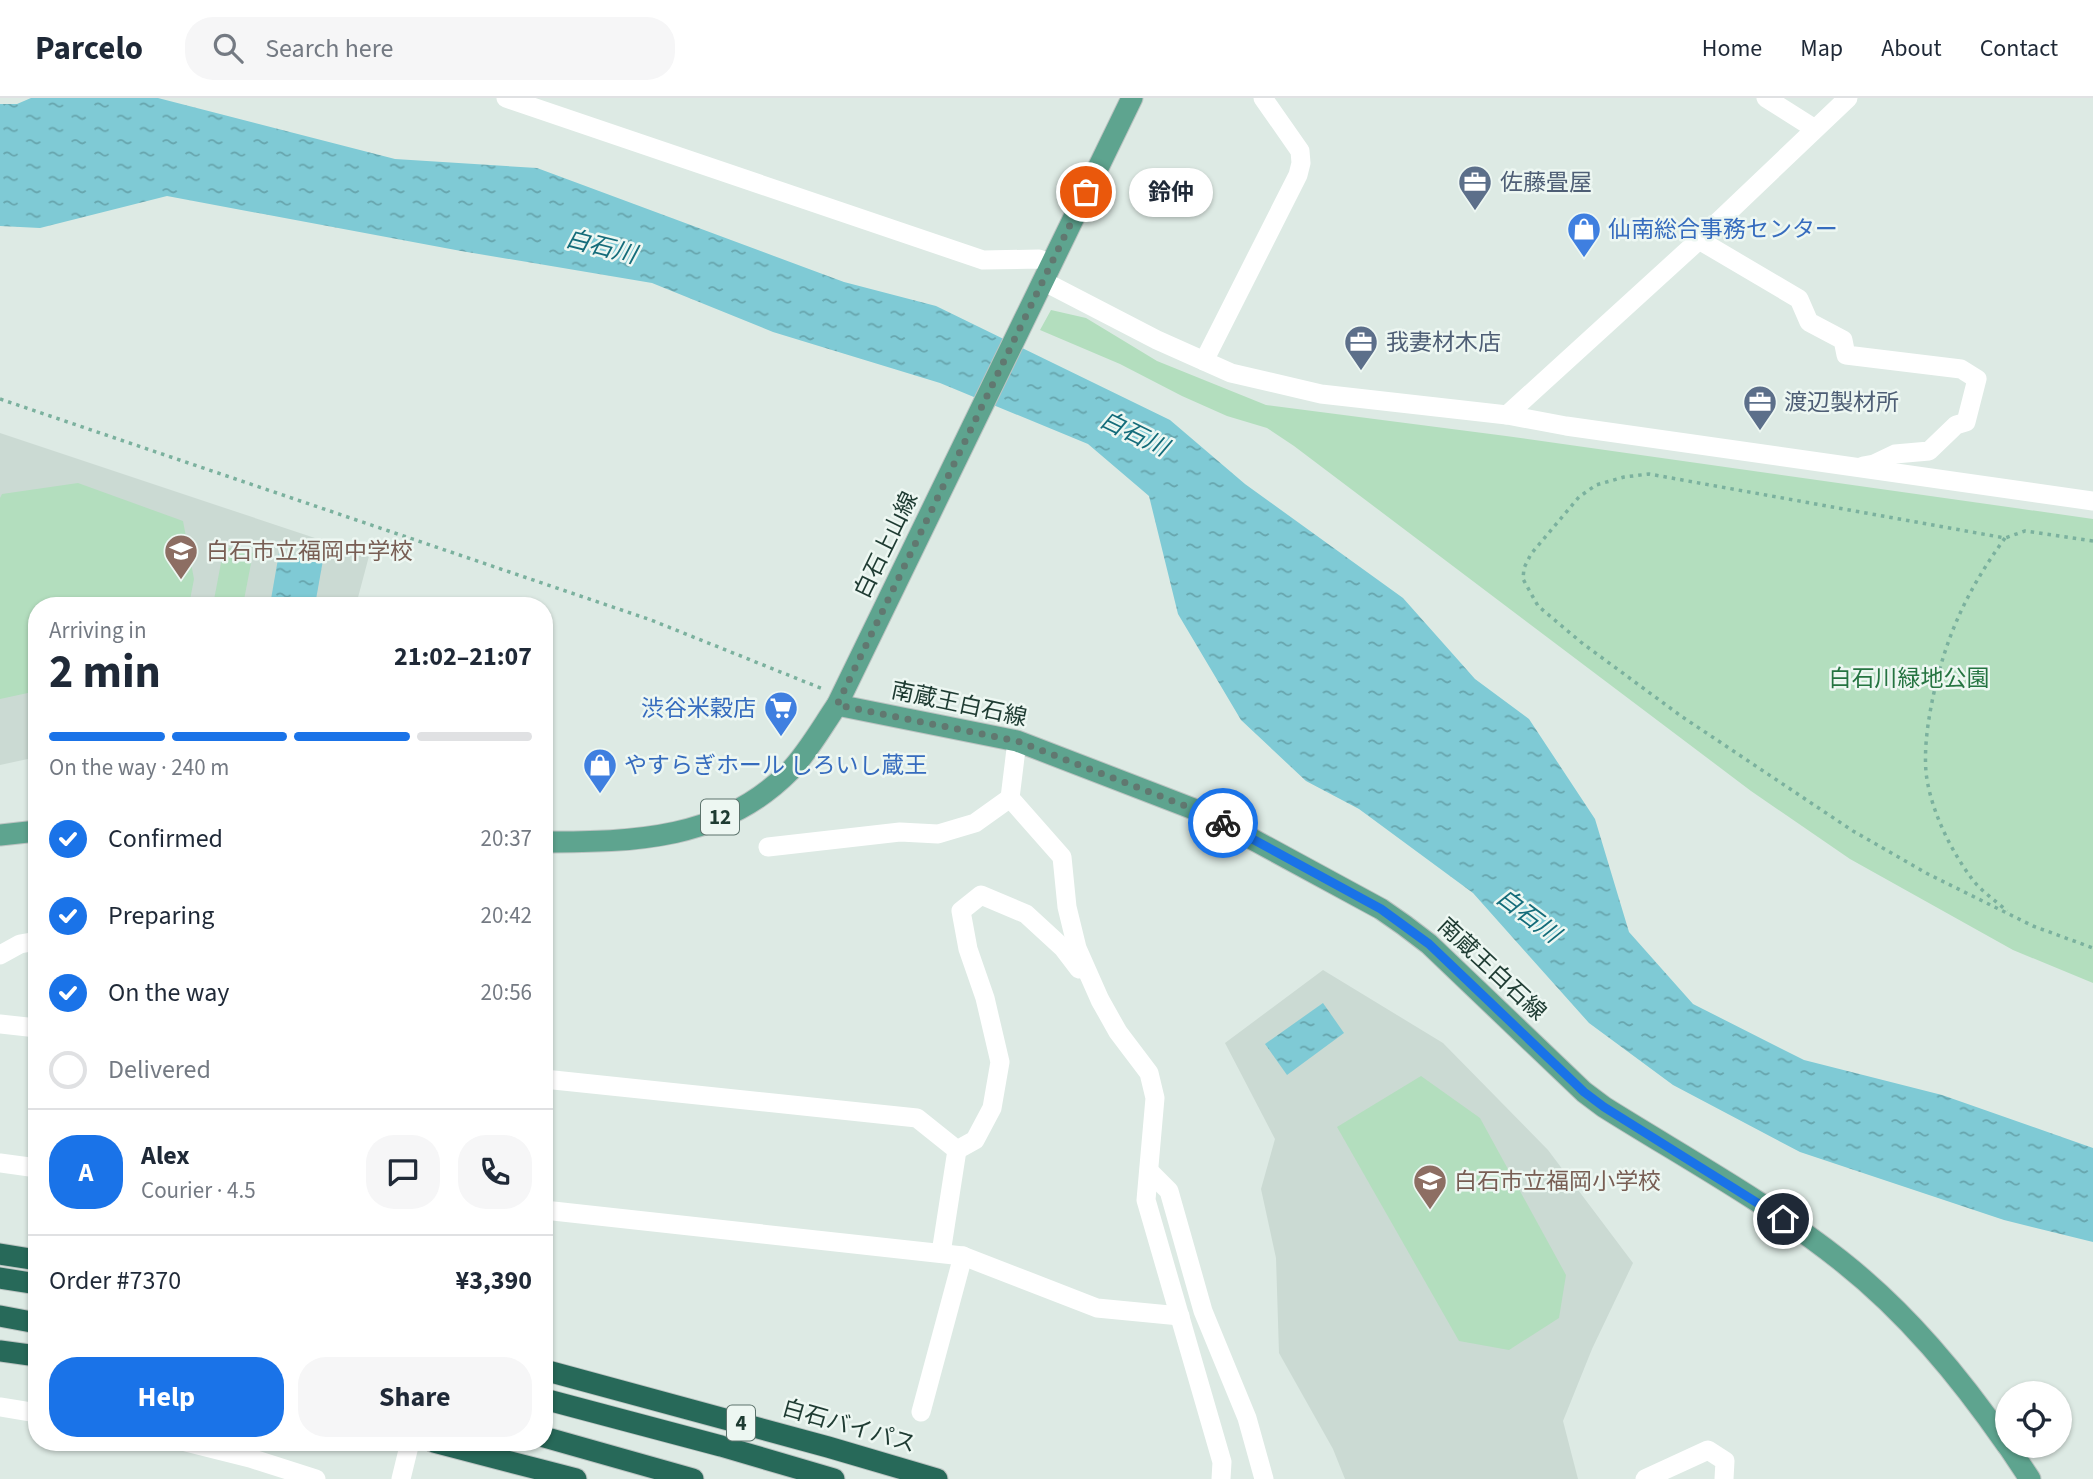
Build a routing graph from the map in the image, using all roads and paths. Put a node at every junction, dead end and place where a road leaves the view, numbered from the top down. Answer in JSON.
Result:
{"nodes":[{"id":1,"x":506,"y":98,"type":"edge"},
{"id":2,"x":1132,"y":98,"type":"edge"},
{"id":3,"x":1264,"y":98,"type":"edge"},
{"id":4,"x":1766,"y":98,"type":"edge"},
{"id":5,"x":1848,"y":98,"type":"edge"},
{"id":6,"x":1815,"y":129,"type":"junction"},
{"id":7,"x":1699,"y":240,"type":"junction"},
{"id":8,"x":1043,"y":280,"type":"junction"},
{"id":9,"x":1204,"y":361,"type":"junction"},
{"id":10,"x":0,"y":399,"type":"edge"},
{"id":11,"x":1507,"y":415,"type":"junction"},
{"id":12,"x":1858,"y":467,"type":"junction"},
{"id":13,"x":2093,"y":501,"type":"edge"},
{"id":14,"x":2005,"y":538,"type":"junction"},
{"id":15,"x":2093,"y":541,"type":"edge"},
{"id":16,"x":840,"y":698,"type":"junction"},
{"id":17,"x":1017,"y":741,"type":"junction"},
{"id":18,"x":1010,"y":798,"type":"junction"},
{"id":19,"x":28,"y":832,"type":"edge"},
{"id":20,"x":0,"y":835,"type":"edge"},
{"id":21,"x":553,"y":842,"type":"edge"},
{"id":22,"x":768,"y":846,"type":"dead end"},
{"id":23,"x":2012,"y":915,"type":"junction"},
{"id":24,"x":28,"y":943,"type":"edge"},
{"id":25,"x":2093,"y":948,"type":"edge"},
{"id":26,"x":0,"y":955,"type":"edge"},
{"id":27,"x":1098,"y":995,"type":"junction"},
{"id":28,"x":0,"y":1024,"type":"edge"},
{"id":29,"x":28,"y":1027,"type":"edge"},
{"id":30,"x":553,"y":1080,"type":"edge"},
{"id":31,"x":957,"y":1150,"type":"junction"},
{"id":32,"x":0,"y":1163,"type":"edge"},
{"id":33,"x":28,"y":1167,"type":"edge"},
{"id":34,"x":1149,"y":1171,"type":"junction"},
{"id":35,"x":553,"y":1211,"type":"edge"},
{"id":36,"x":941,"y":1253,"type":"junction"},
{"id":37,"x":0,"y":1254,"type":"edge"},
{"id":38,"x":963,"y":1256,"type":"junction"},
{"id":39,"x":28,"y":1259,"type":"edge"},
{"id":40,"x":0,"y":1278,"type":"edge"},
{"id":41,"x":28,"y":1283,"type":"edge"},
{"id":42,"x":0,"y":1316,"type":"edge"},
{"id":43,"x":1180,"y":1317,"type":"junction"},
{"id":44,"x":28,"y":1321,"type":"edge"},
{"id":45,"x":0,"y":1351,"type":"edge"},
{"id":46,"x":28,"y":1355,"type":"edge"},
{"id":47,"x":553,"y":1372,"type":"edge"},
{"id":48,"x":553,"y":1401,"type":"edge"},
{"id":49,"x":0,"y":1407,"type":"edge"},
{"id":50,"x":28,"y":1412,"type":"edge"},
{"id":51,"x":921,"y":1412,"type":"dead end"},
{"id":52,"x":1995,"y":1426,"type":"edge"},
{"id":53,"x":553,"y":1440,"type":"edge"},
{"id":54,"x":222,"y":1451,"type":"edge"},
{"id":55,"x":408,"y":1451,"type":"edge"},
{"id":56,"x":469,"y":1451,"type":"edge"},
{"id":57,"x":2016,"y":1458,"type":"edge"},
{"id":58,"x":401,"y":1478,"type":"edge"},
{"id":59,"x":316,"y":1479,"type":"edge"},
{"id":60,"x":576,"y":1479,"type":"edge"},
{"id":61,"x":694,"y":1479,"type":"edge"},
{"id":62,"x":834,"y":1479,"type":"edge"},
{"id":63,"x":937,"y":1479,"type":"edge"},
{"id":64,"x":1222,"y":1479,"type":"edge"},
{"id":65,"x":1264,"y":1479,"type":"edge"},
{"id":66,"x":1645,"y":1479,"type":"edge"},
{"id":67,"x":1724,"y":1479,"type":"edge"},
{"id":68,"x":2030,"y":1479,"type":"edge"}],
"edges":[{"from":1,"to":8,"type":"street"},
{"from":2,"to":8,"type":"main road","name":"白石上山線","number":"12"},
{"from":3,"to":9,"type":"street"},
{"from":4,"to":6,"type":"street"},
{"from":5,"to":6,"type":"street"},
{"from":6,"to":7,"type":"street"},
{"from":7,"to":11,"type":"street"},
{"from":7,"to":12,"type":"street"},
{"from":8,"to":9,"type":"street"},
{"from":8,"to":16,"type":"main road","name":"白石上山線","number":"12"},
{"from":9,"to":11,"type":"street"},
{"from":10,"to":16,"type":"path"},
{"from":11,"to":12,"type":"street"},
{"from":12,"to":13,"type":"street"},
{"from":14,"to":15,"type":"path"},
{"from":14,"to":23,"type":"path"},
{"from":14,"to":23,"type":"path"},
{"from":16,"to":17,"type":"main road","name":"南蔵王白石線"},
{"from":16,"to":21,"type":"main road","name":"白石上山線","number":"12"},
{"from":17,"to":18,"type":"street"},
{"from":17,"to":52,"type":"main road","name":"南蔵王白石線"},
{"from":18,"to":22,"type":"street"},
{"from":18,"to":27,"type":"street"},
{"from":19,"to":20,"type":"main road"},
{"from":23,"to":25,"type":"path"},
{"from":24,"to":26,"type":"street"},
{"from":27,"to":31,"type":"street"},
{"from":27,"to":34,"type":"street"},
{"from":28,"to":29,"type":"street"},
{"from":30,"to":31,"type":"street"},
{"from":31,"to":36,"type":"street"},
{"from":32,"to":33,"type":"street"},
{"from":34,"to":43,"type":"street"},
{"from":34,"to":65,"type":"street"},
{"from":35,"to":36,"type":"street"},
{"from":36,"to":38,"type":"street"},
{"from":37,"to":39,"type":"highway"},
{"from":38,"to":43,"type":"street"},
{"from":38,"to":51,"type":"street"},
{"from":40,"to":41,"type":"highway"},
{"from":42,"to":44,"type":"highway"},
{"from":43,"to":64,"type":"street"},
{"from":45,"to":46,"type":"highway"},
{"from":47,"to":63,"type":"highway","name":"白石バイパス","number":"4"},
{"from":48,"to":62,"type":"highway","number":"4"},
{"from":49,"to":50,"type":"street"},
{"from":53,"to":61,"type":"highway"},
{"from":54,"to":59,"type":"street"},
{"from":55,"to":58,"type":"street"},
{"from":56,"to":60,"type":"highway"},
{"from":57,"to":68,"type":"main road","name":"南蔵王白石線"},
{"from":66,"to":67,"type":"street"}]}
